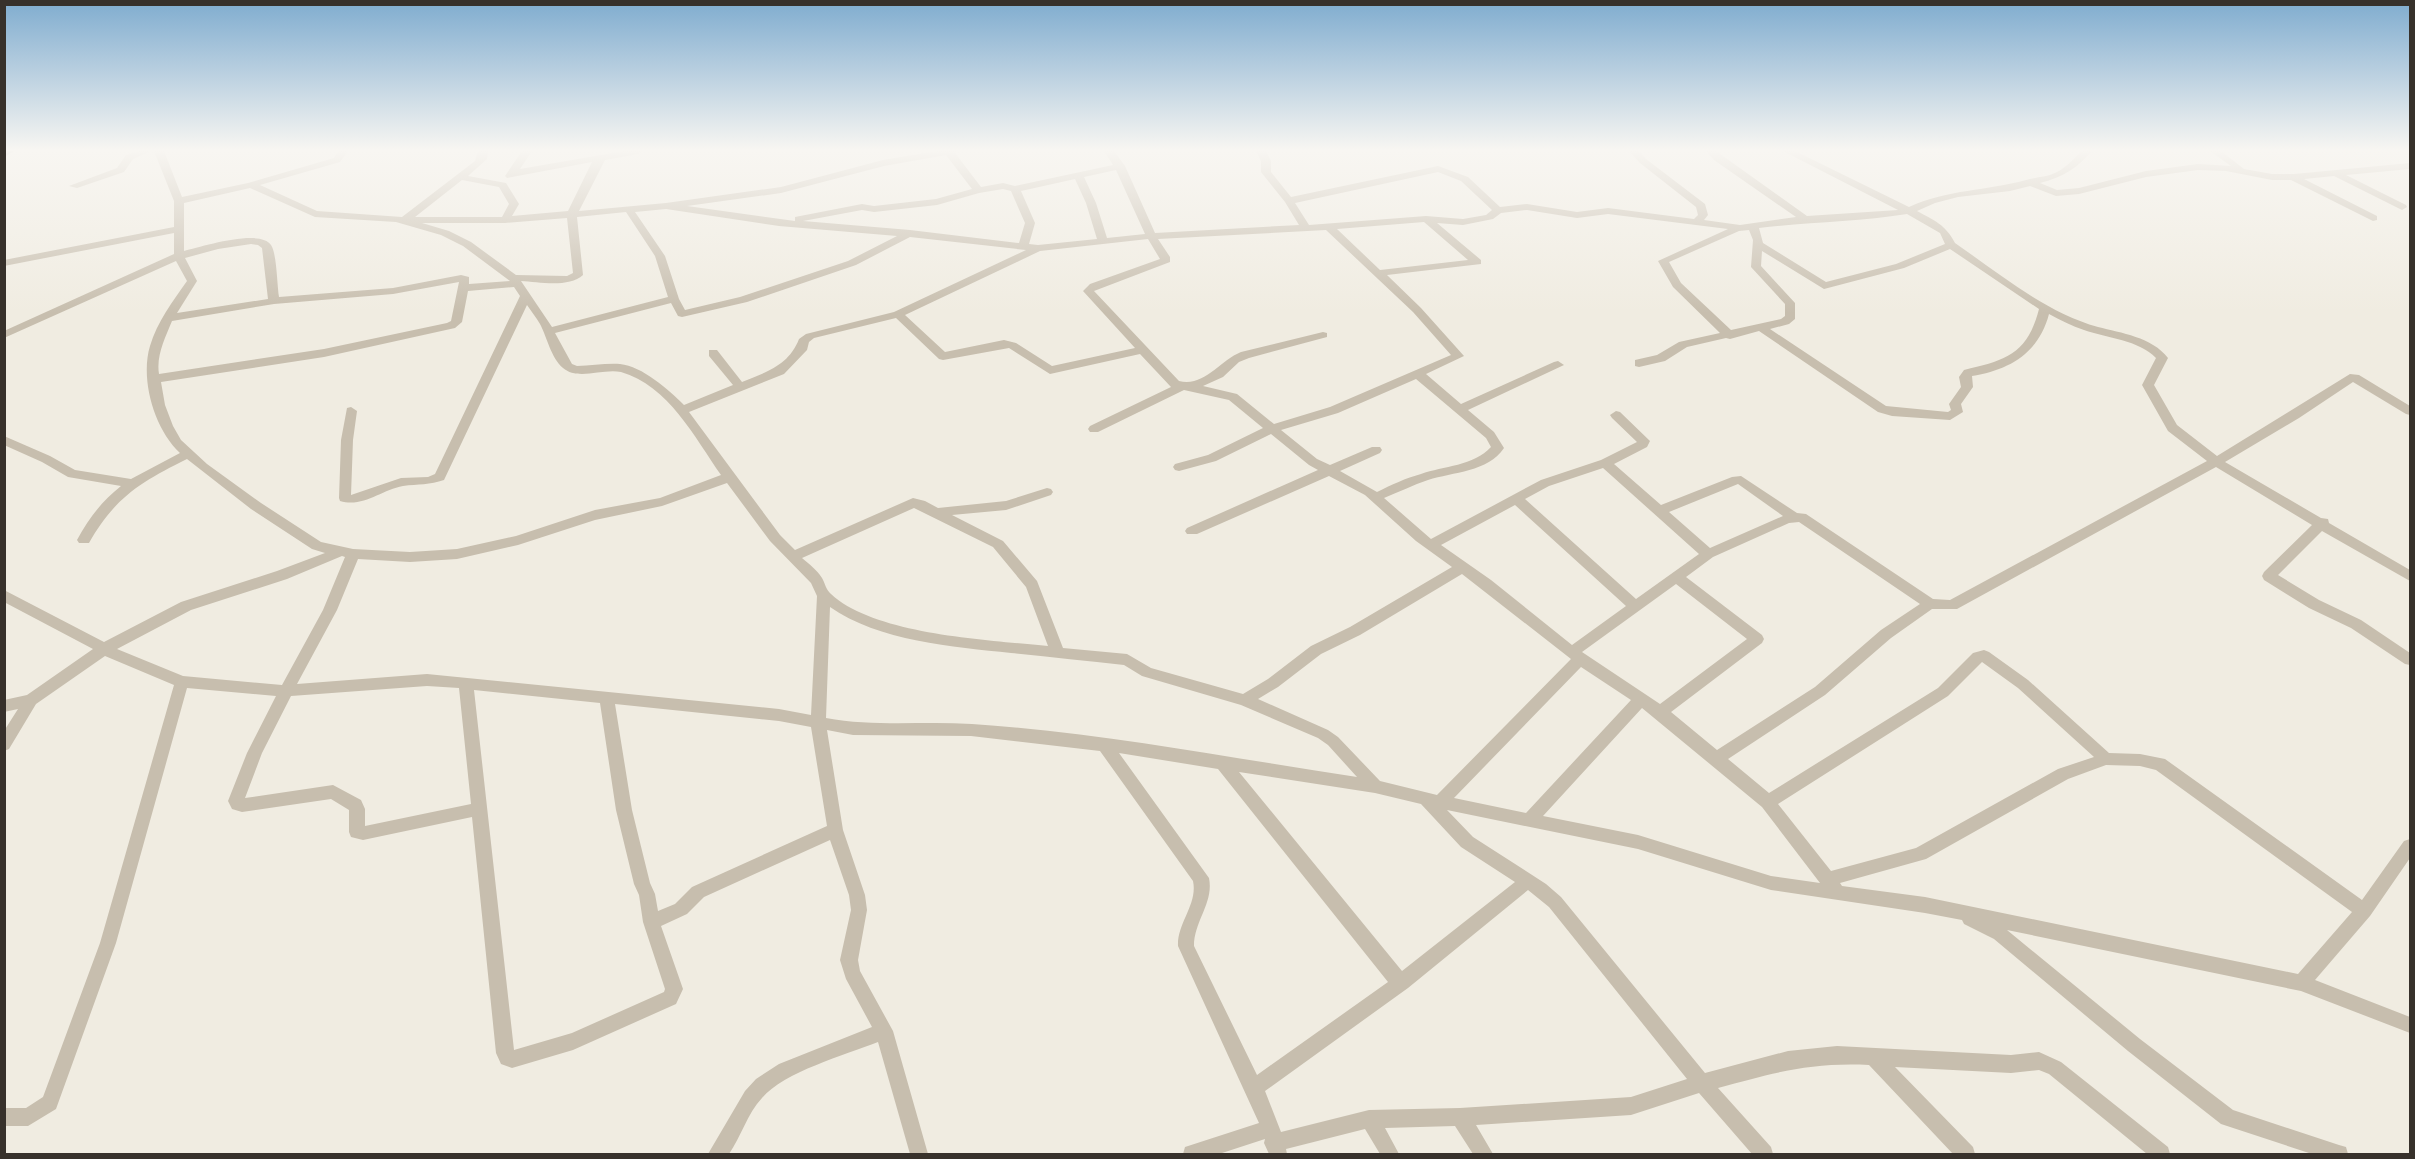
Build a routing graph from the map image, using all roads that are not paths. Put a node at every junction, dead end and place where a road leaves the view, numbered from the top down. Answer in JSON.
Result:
{"nodes":[{"id":1,"x":179,"y":205,"type":"edge"},
{"id":2,"x":295,"y":205,"type":"edge"},
{"id":3,"x":424,"y":205,"type":"edge"},
{"id":4,"x":513,"y":205,"type":"edge"},
{"id":5,"x":576,"y":205,"type":"edge"},
{"id":6,"x":673,"y":205,"type":"edge"},
{"id":7,"x":909,"y":205,"type":"edge"},
{"id":8,"x":1022,"y":205,"type":"edge"},
{"id":9,"x":1092,"y":205,"type":"edge"},
{"id":10,"x":1139,"y":205,"type":"edge"},
{"id":11,"x":1291,"y":205,"type":"edge"},
{"id":12,"x":1493,"y":205,"type":"edge"},
{"id":13,"x":1699,"y":205,"type":"edge"},
{"id":14,"x":1785,"y":205,"type":"edge"},
{"id":15,"x":1897,"y":205,"type":"edge"},
{"id":16,"x":1922,"y":205,"type":"edge"},
{"id":17,"x":2348,"y":205,"type":"edge"},
{"id":18,"x":2398,"y":205,"type":"edge"},
{"id":19,"x":666,"y":206,"type":"junction"},
{"id":20,"x":2402,"y":207,"type":"dead end"},
{"id":21,"x":628,"y":208,"type":"junction"},
{"id":22,"x":1498,"y":210,"type":"junction"},
{"id":23,"x":1909,"y":211,"type":"junction"},
{"id":24,"x":572,"y":214,"type":"junction"},
{"id":25,"x":2373,"y":218,"type":"dead end"},
{"id":26,"x":1426,"y":219,"type":"junction"},
{"id":27,"x":1805,"y":219,"type":"junction"},
{"id":28,"x":505,"y":220,"type":"junction"},
{"id":29,"x":403,"y":221,"type":"junction"},
{"id":30,"x":779,"y":222,"type":"junction"},
{"id":31,"x":1696,"y":223,"type":"junction"},
{"id":32,"x":1753,"y":226,"type":"junction"},
{"id":33,"x":1329,"y":227,"type":"junction"},
{"id":34,"x":1305,"y":228,"type":"junction"},
{"id":35,"x":1740,"y":228,"type":"junction"},
{"id":36,"x":177,"y":229,"type":"junction"},
{"id":37,"x":910,"y":233,"type":"junction"},
{"id":38,"x":1151,"y":237,"type":"junction"},
{"id":39,"x":1103,"y":241,"type":"junction"},
{"id":40,"x":1758,"y":244,"type":"junction"},
{"id":41,"x":1951,"y":245,"type":"junction"},
{"id":42,"x":1023,"y":246,"type":"junction"},
{"id":43,"x":1038,"y":248,"type":"junction"},
{"id":44,"x":179,"y":256,"type":"junction"},
{"id":45,"x":4,"y":263,"type":"edge"},
{"id":46,"x":1380,"y":273,"type":"junction"},
{"id":47,"x":515,"y":281,"type":"junction"},
{"id":48,"x":465,"y":288,"type":"junction"},
{"id":49,"x":525,"y":296,"type":"junction"},
{"id":50,"x":674,"y":299,"type":"junction"},
{"id":51,"x":274,"y":302,"type":"junction"},
{"id":52,"x":2045,"y":308,"type":"junction"},
{"id":53,"x":898,"y":314,"type":"junction"},
{"id":54,"x":168,"y":318,"type":"junction"},
{"id":55,"x":1762,"y":328,"type":"junction"},
{"id":56,"x":549,"y":331,"type":"junction"},
{"id":57,"x":4,"y":335,"type":"edge"},
{"id":58,"x":1323,"y":335,"type":"dead end"},
{"id":59,"x":1730,"y":336,"type":"junction"},
{"id":60,"x":1142,"y":350,"type":"junction"},
{"id":61,"x":713,"y":352,"type":"dead end"},
{"id":62,"x":1639,"y":363,"type":"dead end"},
{"id":63,"x":1558,"y":364,"type":"dead end"},
{"id":64,"x":1418,"y":374,"type":"junction"},
{"id":65,"x":153,"y":379,"type":"junction"},
{"id":66,"x":1186,"y":387,"type":"junction"},
{"id":67,"x":741,"y":388,"type":"junction"},
{"id":68,"x":1461,"y":409,"type":"junction"},
{"id":69,"x":682,"y":410,"type":"junction"},
{"id":70,"x":351,"y":411,"type":"dead end"},
{"id":71,"x":2410,"y":411,"type":"edge"},
{"id":72,"x":1616,"y":415,"type":"dead end"},
{"id":73,"x":1094,"y":429,"type":"dead end"},
{"id":74,"x":1271,"y":429,"type":"junction"},
{"id":75,"x":4,"y":440,"type":"edge"},
{"id":76,"x":1376,"y":450,"type":"dead end"},
{"id":77,"x":188,"y":454,"type":"junction"},
{"id":78,"x":2216,"y":462,"type":"junction"},
{"id":79,"x":1605,"y":463,"type":"junction"},
{"id":80,"x":1179,"y":467,"type":"dead end"},
{"id":81,"x":1329,"y":471,"type":"junction"},
{"id":82,"x":729,"y":477,"type":"junction"},
{"id":83,"x":131,"y":483,"type":"junction"},
{"id":84,"x":1047,"y":492,"type":"dead end"},
{"id":85,"x":1376,"y":497,"type":"junction"},
{"id":86,"x":1516,"y":498,"type":"junction"},
{"id":87,"x":1660,"y":511,"type":"junction"},
{"id":88,"x":936,"y":513,"type":"junction"},
{"id":89,"x":1794,"y":517,"type":"junction"},
{"id":90,"x":2323,"y":522,"type":"junction"},
{"id":91,"x":1192,"y":531,"type":"dead end"},
{"id":92,"x":84,"y":540,"type":"dead end"},
{"id":93,"x":1430,"y":545,"type":"junction"},
{"id":94,"x":347,"y":553,"type":"junction"},
{"id":95,"x":1708,"y":554,"type":"junction"},
{"id":96,"x":792,"y":557,"type":"junction"},
{"id":97,"x":1463,"y":567,"type":"junction"},
{"id":98,"x":2410,"y":576,"type":"edge"},
{"id":99,"x":1676,"y":577,"type":"junction"},
{"id":100,"x":4,"y":595,"type":"edge"},
{"id":101,"x":824,"y":596,"type":"junction"},
{"id":102,"x":1930,"y":604,"type":"junction"},
{"id":103,"x":1635,"y":606,"type":"junction"},
{"id":104,"x":104,"y":649,"type":"junction"},
{"id":105,"x":1058,"y":654,"type":"junction"},
{"id":106,"x":1576,"y":656,"type":"junction"},
{"id":107,"x":2410,"y":660,"type":"edge"},
{"id":108,"x":182,"y":682,"type":"junction"},
{"id":109,"x":466,"y":683,"type":"junction"},
{"id":110,"x":285,"y":691,"type":"junction"},
{"id":111,"x":607,"y":699,"type":"junction"},
{"id":112,"x":1641,"y":699,"type":"junction"},
{"id":113,"x":31,"y":700,"type":"junction"},
{"id":114,"x":1245,"y":700,"type":"junction"},
{"id":115,"x":4,"y":706,"type":"edge"},
{"id":116,"x":1660,"y":712,"type":"junction"},
{"id":117,"x":818,"y":722,"type":"junction"},
{"id":118,"x":1104,"y":744,"type":"junction"},
{"id":119,"x":4,"y":745,"type":"edge"},
{"id":120,"x":1716,"y":759,"type":"junction"},
{"id":121,"x":2106,"y":759,"type":"junction"},
{"id":122,"x":1222,"y":762,"type":"junction"},
{"id":123,"x":1375,"y":786,"type":"junction"},
{"id":124,"x":1432,"y":800,"type":"junction"},
{"id":125,"x":1768,"y":802,"type":"junction"},
{"id":126,"x":479,"y":809,"type":"junction"},
{"id":127,"x":1529,"y":820,"type":"junction"},
{"id":128,"x":836,"y":830,"type":"junction"},
{"id":129,"x":2410,"y":846,"type":"edge"},
{"id":130,"x":1828,"y":879,"type":"junction"},
{"id":131,"x":1528,"y":881,"type":"junction"},
{"id":132,"x":1838,"y":893,"type":"junction"},
{"id":133,"x":1955,"y":911,"type":"junction"},
{"id":134,"x":2364,"y":911,"type":"junction"},
{"id":135,"x":651,"y":922,"type":"junction"},
{"id":136,"x":1402,"y":982,"type":"junction"},
{"id":137,"x":2301,"y":983,"type":"junction"},
{"id":138,"x":2410,"y":1026,"type":"edge"},
{"id":139,"x":884,"y":1031,"type":"junction"},
{"id":140,"x":1872,"y":1056,"type":"junction"},
{"id":141,"x":1702,"y":1083,"type":"junction"},
{"id":142,"x":1254,"y":1088,"type":"junction"},
{"id":143,"x":4,"y":1117,"type":"edge"},
{"id":144,"x":1460,"y":1117,"type":"junction"},
{"id":145,"x":1369,"y":1119,"type":"junction"},
{"id":146,"x":1274,"y":1142,"type":"edge"},
{"id":147,"x":717,"y":1155,"type":"edge"},
{"id":148,"x":919,"y":1155,"type":"edge"},
{"id":149,"x":1191,"y":1155,"type":"edge"},
{"id":150,"x":1390,"y":1155,"type":"edge"},
{"id":151,"x":1484,"y":1155,"type":"edge"},
{"id":152,"x":1764,"y":1155,"type":"edge"},
{"id":153,"x":1966,"y":1155,"type":"edge"},
{"id":154,"x":2161,"y":1155,"type":"edge"},
{"id":155,"x":2339,"y":1155,"type":"edge"}],
"edges":[{"from":1,"to":36,"type":"street"},
{"from":2,"to":29,"type":"street"},
{"from":3,"to":29,"type":"street"},
{"from":4,"to":28,"type":"street"},
{"from":5,"to":24,"type":"street"},
{"from":6,"to":19,"type":"street"},
{"from":7,"to":30,"type":"street"},
{"from":8,"to":42,"type":"street"},
{"from":9,"to":39,"type":"street"},
{"from":10,"to":38,"type":"street"},
{"from":11,"to":34,"type":"street"},
{"from":12,"to":22,"type":"street"},
{"from":13,"to":31,"type":"street"},
{"from":14,"to":27,"type":"street"},
{"from":15,"to":23,"type":"street"},
{"from":16,"to":23,"type":"street"},
{"from":17,"to":25,"type":"street"},
{"from":18,"to":20,"type":"street"},
{"from":19,"to":21,"type":"street"},
{"from":19,"to":30,"type":"street"},
{"from":21,"to":24,"type":"street"},
{"from":21,"to":50,"type":"street"},
{"from":22,"to":26,"type":"street"},
{"from":22,"to":31,"type":"street"},
{"from":23,"to":27,"type":"street"},
{"from":23,"to":41,"type":"street"},
{"from":24,"to":28,"type":"street"},
{"from":24,"to":47,"type":"street"},
{"from":26,"to":33,"type":"street"},
{"from":26,"to":46,"type":"street"},
{"from":27,"to":32,"type":"street"},
{"from":28,"to":29,"type":"street"},
{"from":29,"to":47,"type":"street"},
{"from":30,"to":37,"type":"street"},
{"from":31,"to":35,"type":"street"},
{"from":32,"to":35,"type":"street"},
{"from":32,"to":40,"type":"street"},
{"from":33,"to":34,"type":"street"},
{"from":33,"to":46,"type":"street"},
{"from":34,"to":38,"type":"street"},
{"from":35,"to":59,"type":"street"},
{"from":36,"to":44,"type":"street"},
{"from":36,"to":45,"type":"street"},
{"from":37,"to":42,"type":"street"},
{"from":37,"to":50,"type":"street"},
{"from":38,"to":39,"type":"street"},
{"from":38,"to":60,"type":"street"},
{"from":39,"to":43,"type":"street"},
{"from":40,"to":41,"type":"street"},
{"from":40,"to":55,"type":"street"},
{"from":41,"to":52,"type":"street"},
{"from":42,"to":43,"type":"street"},
{"from":43,"to":53,"type":"street"},
{"from":44,"to":51,"type":"street"},
{"from":44,"to":54,"type":"street"},
{"from":44,"to":57,"type":"street"},
{"from":46,"to":64,"type":"street"},
{"from":47,"to":48,"type":"street"},
{"from":47,"to":49,"type":"street"},
{"from":48,"to":51,"type":"street"},
{"from":48,"to":65,"type":"street"},
{"from":49,"to":56,"type":"street"},
{"from":49,"to":70,"type":"street"},
{"from":50,"to":56,"type":"street"},
{"from":51,"to":54,"type":"street"},
{"from":52,"to":55,"type":"street"},
{"from":52,"to":78,"type":"street"},
{"from":53,"to":60,"type":"street"},
{"from":53,"to":67,"type":"street"},
{"from":54,"to":65,"type":"street"},
{"from":55,"to":59,"type":"street"},
{"from":56,"to":69,"type":"street"},
{"from":58,"to":66,"type":"street"},
{"from":59,"to":62,"type":"street"},
{"from":60,"to":66,"type":"street"},
{"from":61,"to":67,"type":"street"},
{"from":63,"to":68,"type":"street"},
{"from":64,"to":68,"type":"street"},
{"from":64,"to":74,"type":"street"},
{"from":65,"to":77,"type":"street"},
{"from":66,"to":73,"type":"street"},
{"from":66,"to":74,"type":"street"},
{"from":67,"to":69,"type":"street"},
{"from":68,"to":85,"type":"street"},
{"from":69,"to":82,"type":"street"},
{"from":71,"to":78,"type":"street"},
{"from":72,"to":79,"type":"street"},
{"from":74,"to":80,"type":"street"},
{"from":74,"to":81,"type":"street"},
{"from":75,"to":83,"type":"street"},
{"from":76,"to":81,"type":"street"},
{"from":77,"to":83,"type":"street"},
{"from":77,"to":94,"type":"street"},
{"from":78,"to":90,"type":"street"},
{"from":78,"to":102,"type":"street"},
{"from":79,"to":86,"type":"street"},
{"from":79,"to":87,"type":"street"},
{"from":81,"to":85,"type":"street"},
{"from":81,"to":91,"type":"street"},
{"from":82,"to":94,"type":"street"},
{"from":82,"to":96,"type":"street"},
{"from":83,"to":92,"type":"street"},
{"from":84,"to":88,"type":"street"},
{"from":85,"to":93,"type":"street"},
{"from":86,"to":93,"type":"street"},
{"from":86,"to":103,"type":"street"},
{"from":87,"to":89,"type":"street"},
{"from":87,"to":95,"type":"street"},
{"from":88,"to":96,"type":"street"},
{"from":88,"to":105,"type":"street"},
{"from":89,"to":95,"type":"street"},
{"from":89,"to":102,"type":"street"},
{"from":90,"to":98,"type":"street"},
{"from":90,"to":107,"type":"street"},
{"from":93,"to":97,"type":"street"},
{"from":94,"to":104,"type":"street"},
{"from":94,"to":110,"type":"street"},
{"from":95,"to":99,"type":"street"},
{"from":96,"to":101,"type":"street"},
{"from":97,"to":106,"type":"street"},
{"from":97,"to":114,"type":"street"},
{"from":99,"to":103,"type":"street"},
{"from":99,"to":116,"type":"street"},
{"from":100,"to":104,"type":"street"},
{"from":101,"to":105,"type":"street"},
{"from":101,"to":117,"type":"street"},
{"from":102,"to":120,"type":"street"},
{"from":103,"to":106,"type":"street"},
{"from":104,"to":108,"type":"street"},
{"from":104,"to":113,"type":"street"},
{"from":105,"to":114,"type":"street"},
{"from":106,"to":112,"type":"street"},
{"from":106,"to":124,"type":"street"},
{"from":108,"to":110,"type":"street"},
{"from":108,"to":143,"type":"street"},
{"from":109,"to":110,"type":"street"},
{"from":109,"to":111,"type":"street"},
{"from":109,"to":126,"type":"street"},
{"from":110,"to":126,"type":"street"},
{"from":111,"to":117,"type":"street"},
{"from":111,"to":135,"type":"street"},
{"from":112,"to":116,"type":"street"},
{"from":112,"to":127,"type":"street"},
{"from":113,"to":115,"type":"street"},
{"from":113,"to":119,"type":"street"},
{"from":114,"to":123,"type":"street"},
{"from":116,"to":120,"type":"street"},
{"from":117,"to":118,"type":"street"},
{"from":117,"to":128,"type":"street"},
{"from":118,"to":122,"type":"street"},
{"from":118,"to":142,"type":"street"},
{"from":120,"to":125,"type":"street"},
{"from":121,"to":125,"type":"street"},
{"from":121,"to":130,"type":"street"},
{"from":121,"to":134,"type":"street"},
{"from":122,"to":123,"type":"street"},
{"from":122,"to":136,"type":"street"},
{"from":123,"to":124,"type":"street"},
{"from":124,"to":127,"type":"street"},
{"from":124,"to":131,"type":"street"},
{"from":125,"to":130,"type":"street"},
{"from":126,"to":135,"type":"street"},
{"from":127,"to":132,"type":"street"},
{"from":128,"to":135,"type":"street"},
{"from":128,"to":139,"type":"street"},
{"from":129,"to":134,"type":"street"},
{"from":130,"to":132,"type":"street"},
{"from":131,"to":136,"type":"street"},
{"from":131,"to":141,"type":"street"},
{"from":132,"to":133,"type":"street"},
{"from":133,"to":137,"type":"street"},
{"from":133,"to":155,"type":"street"},
{"from":134,"to":137,"type":"street"},
{"from":136,"to":142,"type":"street"},
{"from":137,"to":138,"type":"street"},
{"from":139,"to":147,"type":"street"},
{"from":139,"to":148,"type":"street"},
{"from":140,"to":141,"type":"street"},
{"from":140,"to":153,"type":"street"},
{"from":140,"to":154,"type":"street"},
{"from":141,"to":144,"type":"street"},
{"from":141,"to":152,"type":"street"},
{"from":142,"to":146,"type":"street"},
{"from":144,"to":145,"type":"street"},
{"from":144,"to":151,"type":"street"},
{"from":145,"to":146,"type":"street"},
{"from":145,"to":150,"type":"street"},
{"from":146,"to":149,"type":"street"}]}
